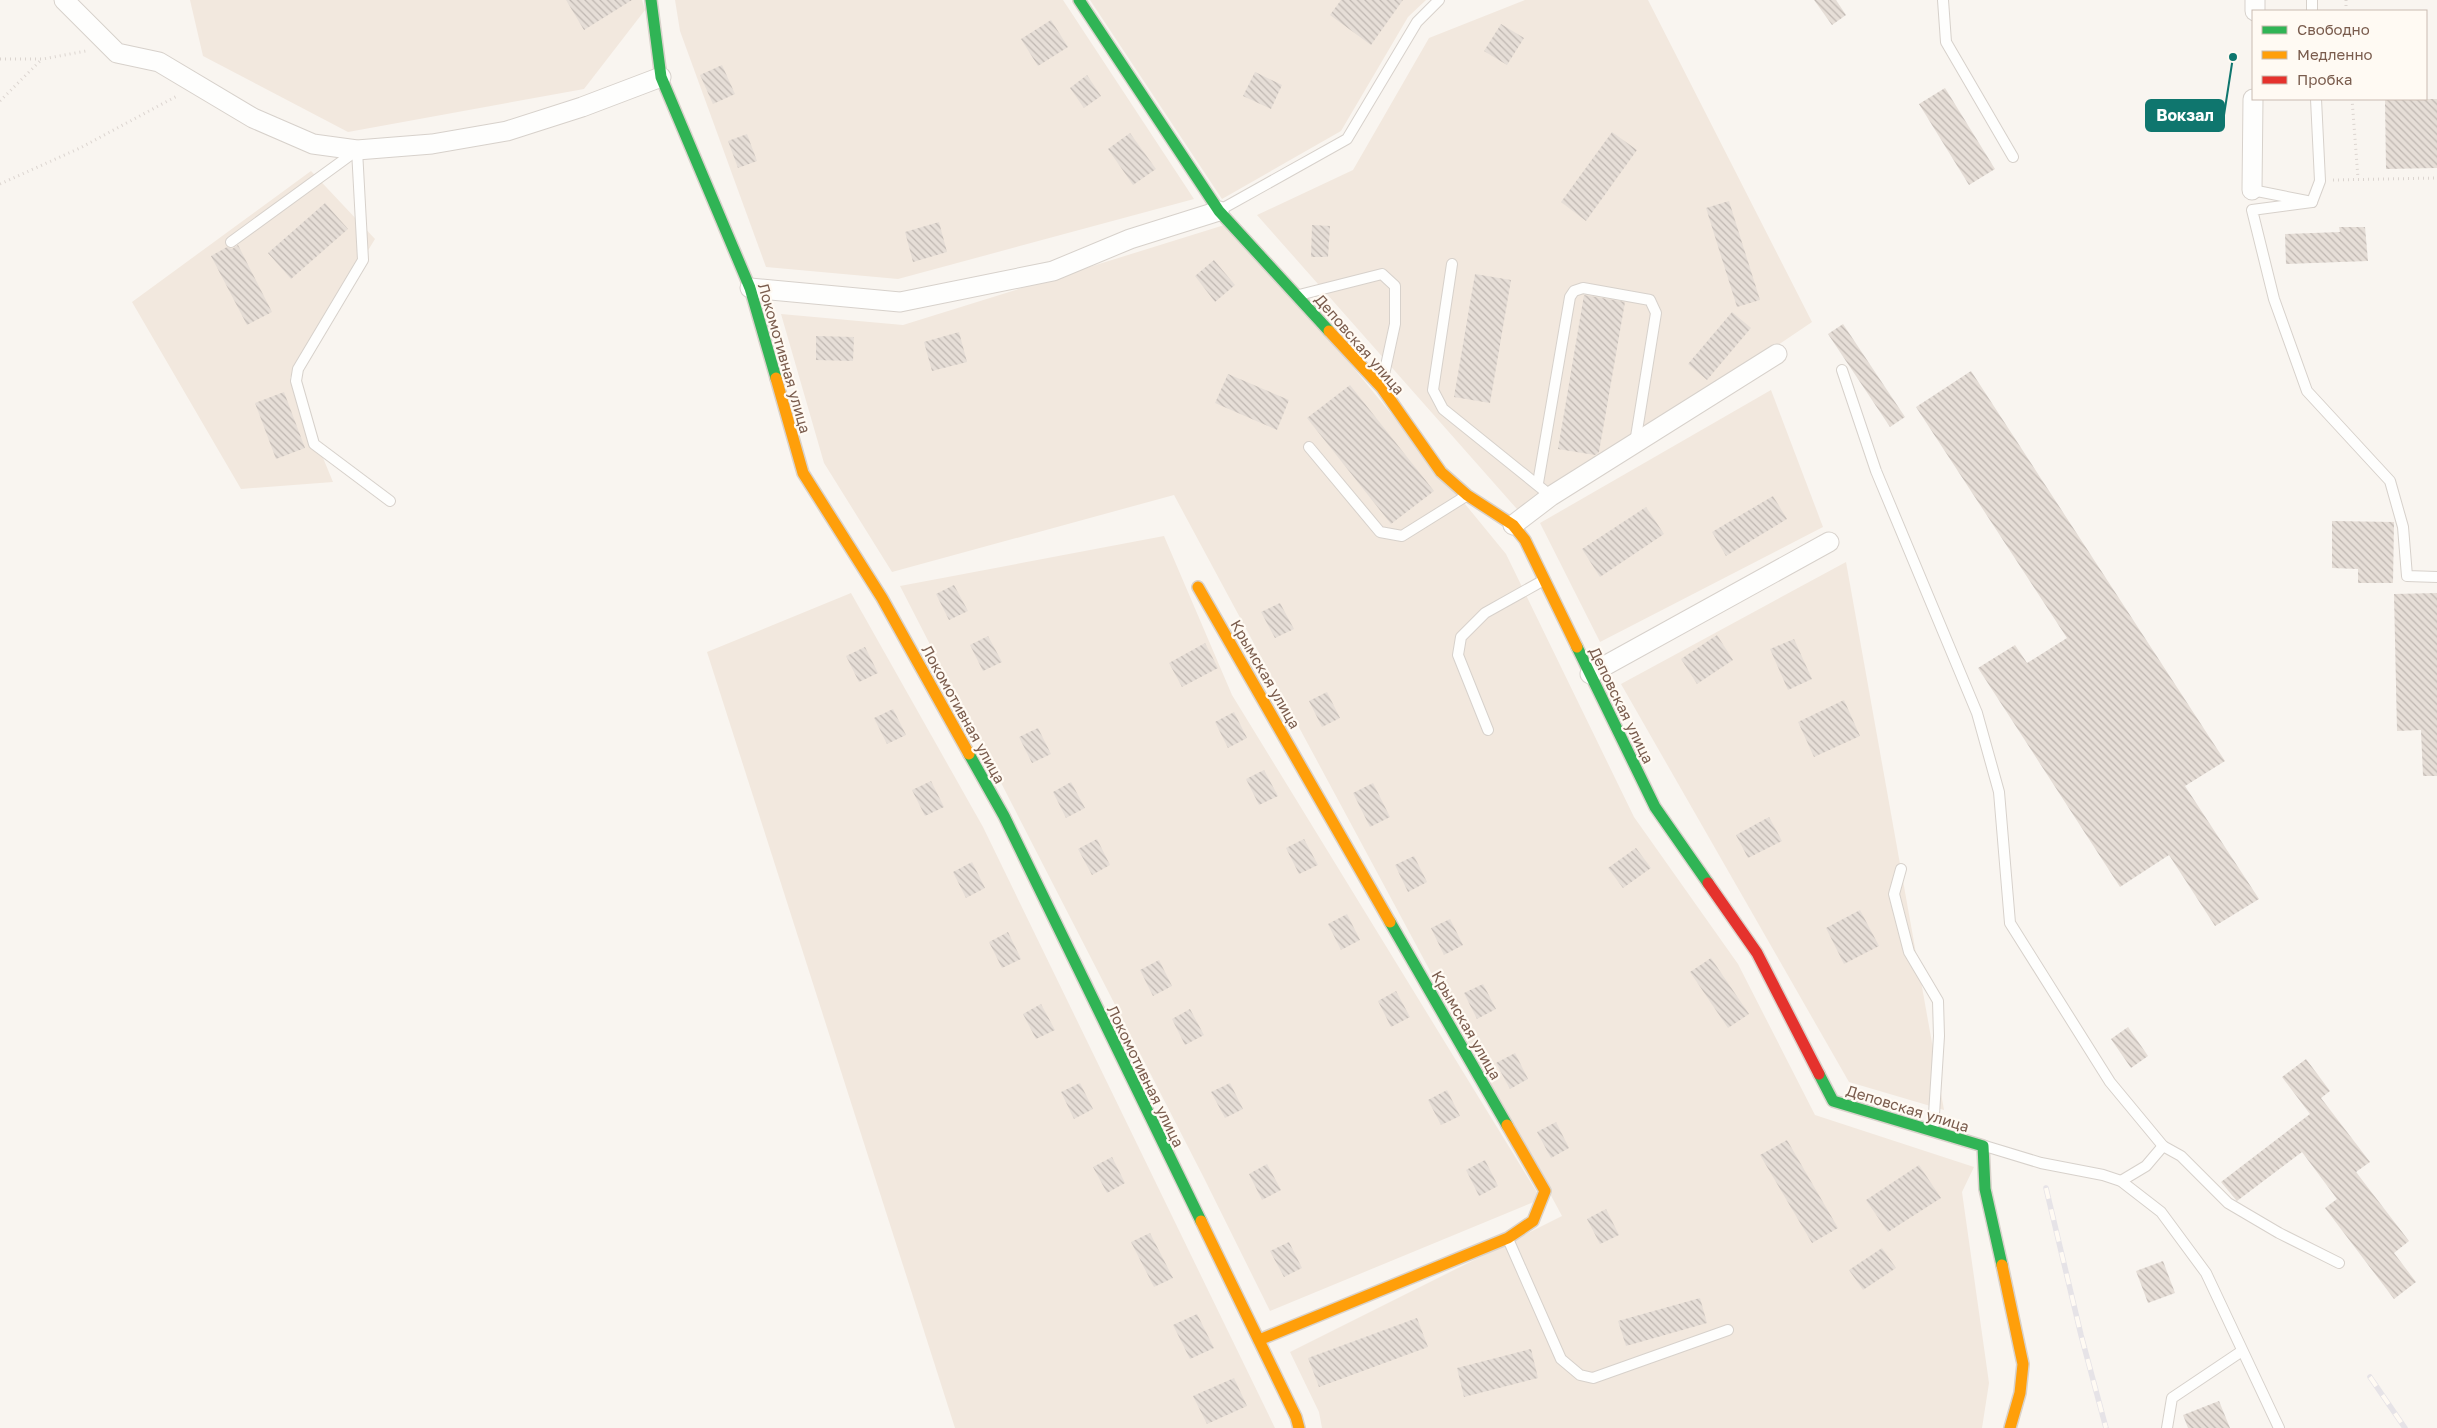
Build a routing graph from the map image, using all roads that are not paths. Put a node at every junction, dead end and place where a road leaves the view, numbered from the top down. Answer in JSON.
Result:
{"nodes":[{"id":1,"x":64,"y":0,"type":"edge"},
{"id":2,"x":652,"y":0,"type":"edge"},
{"id":3,"x":1079,"y":0,"type":"edge"},
{"id":4,"x":1439,"y":0,"type":"edge"},
{"id":5,"x":1943,"y":0,"type":"edge"},
{"id":6,"x":661,"y":77,"type":"junction"},
{"id":7,"x":2253,"y":100,"type":"edge"},
{"id":8,"x":2316,"y":100,"type":"edge"},
{"id":9,"x":357,"y":150,"type":"junction"},
{"id":10,"x":2013,"y":157,"type":"dead end"},
{"id":11,"x":2252,"y":190,"type":"joint"},
{"id":12,"x":2312,"y":202,"type":"junction"},
{"id":13,"x":1219,"y":211,"type":"junction"},
{"id":14,"x":231,"y":242,"type":"dead end"},
{"id":15,"x":1452,"y":264,"type":"dead end"},
{"id":16,"x":750,"y":288,"type":"junction"},
{"id":17,"x":1297,"y":295,"type":"junction"},
{"id":18,"x":1777,"y":354,"type":"dead end"},
{"id":19,"x":1842,"y":370,"type":"dead end"},
{"id":20,"x":1382,"y":388,"type":"junction"},
{"id":21,"x":1635,"y":444,"type":"junction"},
{"id":22,"x":1309,"y":447,"type":"dead end"},
{"id":23,"x":1544,"y":490,"type":"junction"},
{"id":24,"x":1467,"y":495,"type":"junction"},
{"id":25,"x":390,"y":501,"type":"dead end"},
{"id":26,"x":1513,"y":525,"type":"junction"},
{"id":27,"x":1829,"y":542,"type":"dead end"},
{"id":28,"x":2437,"y":577,"type":"edge"},
{"id":29,"x":1544,"y":580,"type":"junction"},
{"id":30,"x":1198,"y":587,"type":"dead end"},
{"id":31,"x":1590,"y":674,"type":"junction"},
{"id":32,"x":1488,"y":730,"type":"dead end"},
{"id":33,"x":1901,"y":869,"type":"dead end"},
{"id":34,"x":1933,"y":1131,"type":"junction"},
{"id":35,"x":1983,"y":1146,"type":"junction"},
{"id":36,"x":2163,"y":1146,"type":"junction"},
{"id":37,"x":2121,"y":1181,"type":"junction"},
{"id":38,"x":1508,"y":1238,"type":"junction"},
{"id":39,"x":2339,"y":1263,"type":"dead end"},
{"id":40,"x":1728,"y":1330,"type":"dead end"},
{"id":41,"x":1258,"y":1340,"type":"junction"},
{"id":42,"x":2242,"y":1351,"type":"junction"},
{"id":43,"x":1299,"y":1428,"type":"edge"},
{"id":44,"x":2010,"y":1428,"type":"edge"},
{"id":45,"x":2167,"y":1428,"type":"edge"},
{"id":46,"x":2279,"y":1428,"type":"edge"}],
"edges":[{"from":1,"to":9,"type":"street"},
{"from":2,"to":6,"type":"street","name":"Локомотивная улица"},
{"from":3,"to":13,"type":"street","name":"Деповская улица"},
{"from":4,"to":13,"type":"lane"},
{"from":5,"to":10,"type":"lane"},
{"from":6,"to":9,"type":"street"},
{"from":6,"to":16,"type":"street","name":"Локомотивная улица"},
{"from":7,"to":11,"type":"street"},
{"from":8,"to":12,"type":"lane"},
{"from":9,"to":14,"type":"lane"},
{"from":9,"to":25,"type":"lane"},
{"from":11,"to":12,"type":"lane"},
{"from":12,"to":28,"type":"lane"},
{"from":13,"to":16,"type":"street"},
{"from":13,"to":17,"type":"street","name":"Деповская улица"},
{"from":15,"to":23,"type":"lane"},
{"from":16,"to":41,"type":"street","name":"Локомотивная улица"},
{"from":17,"to":20,"type":"street","name":"Деповская улица"},
{"from":17,"to":20,"type":"lane"},
{"from":18,"to":21,"type":"street"},
{"from":19,"to":36,"type":"lane"},
{"from":20,"to":24,"type":"street","name":"Деповская улица"},
{"from":21,"to":23,"type":"street"},
{"from":21,"to":23,"type":"lane"},
{"from":22,"to":24,"type":"lane"},
{"from":23,"to":26,"type":"street"},
{"from":24,"to":26,"type":"street","name":"Деповская улица"},
{"from":26,"to":29,"type":"street","name":"Деповская улица"},
{"from":27,"to":31,"type":"street"},
{"from":29,"to":31,"type":"street","name":"Деповская улица"},
{"from":29,"to":32,"type":"lane"},
{"from":30,"to":38,"type":"street","name":"Крымская улица"},
{"from":31,"to":34,"type":"street","name":"Деповская улица"},
{"from":33,"to":34,"type":"lane"},
{"from":34,"to":35,"type":"street","name":"Деповская улица"},
{"from":35,"to":37,"type":"lane"},
{"from":35,"to":44,"type":"street","name":"Деповская улица"},
{"from":36,"to":37,"type":"lane"},
{"from":36,"to":39,"type":"lane"},
{"from":37,"to":42,"type":"lane"},
{"from":38,"to":40,"type":"lane"},
{"from":38,"to":41,"type":"street","name":"Крымская улица"},
{"from":41,"to":43,"type":"street","name":"Локомотивная улица"},
{"from":42,"to":45,"type":"lane"},
{"from":42,"to":46,"type":"lane"}]}
